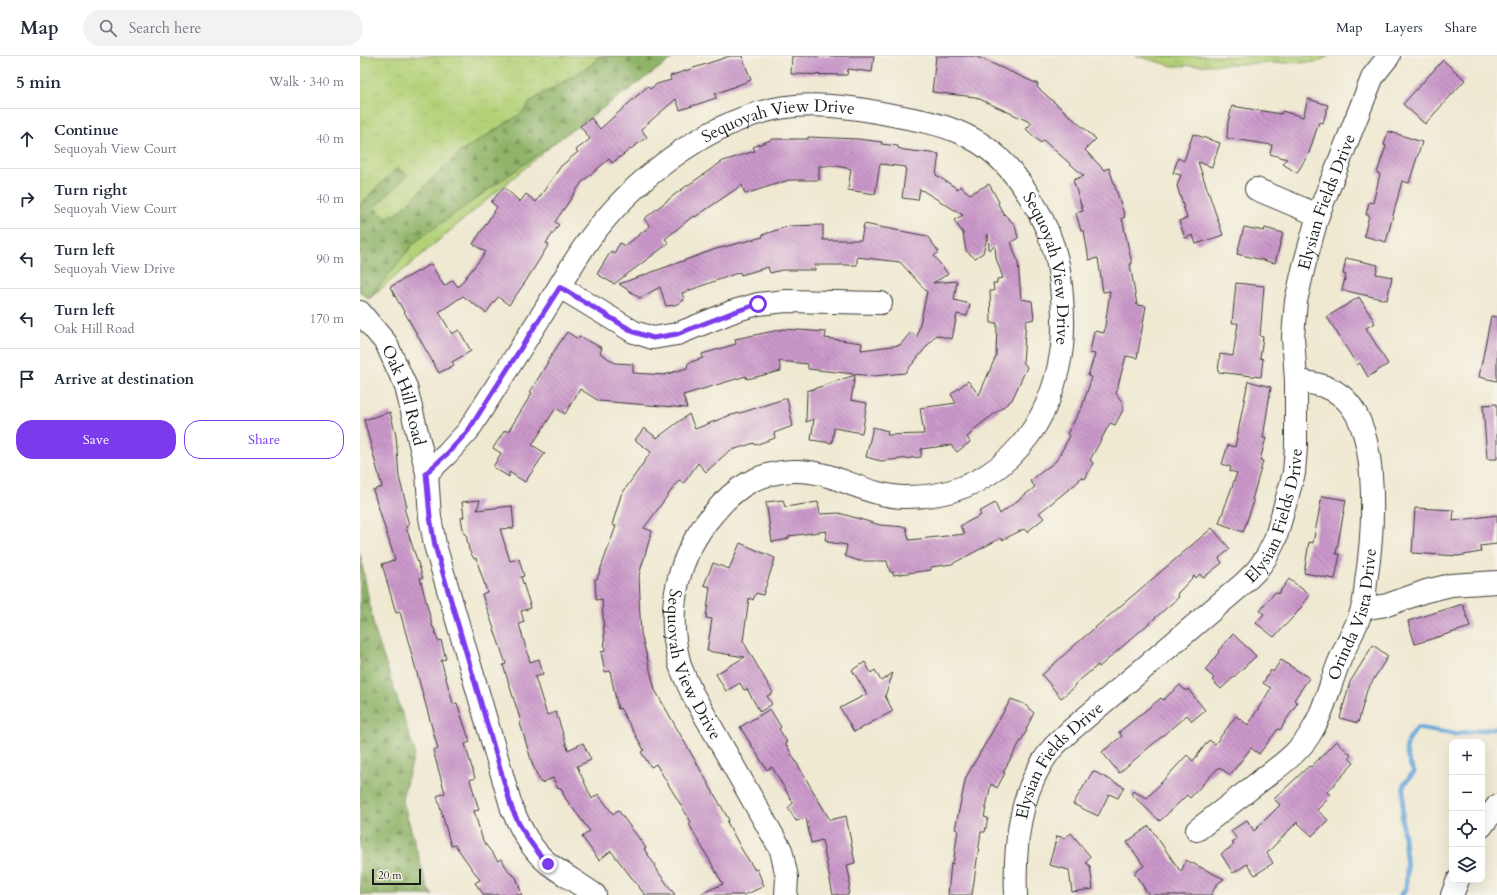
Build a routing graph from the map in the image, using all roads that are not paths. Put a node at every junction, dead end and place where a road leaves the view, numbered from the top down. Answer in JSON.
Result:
{"nodes":[{"id":1,"x":1390,"y":56,"type":"edge"},
{"id":2,"x":1256,"y":189,"type":"dead end"},
{"id":3,"x":1318,"y":215,"type":"junction"},
{"id":4,"x":560,"y":287,"type":"junction"},
{"id":5,"x":880,"y":303,"type":"dead end"},
{"id":6,"x":360,"y":312,"type":"edge"},
{"id":7,"x":1296,"y":381,"type":"junction"},
{"id":8,"x":426,"y":473,"type":"junction"},
{"id":9,"x":1497,"y":582,"type":"edge"},
{"id":10,"x":1362,"y":609,"type":"junction"},
{"id":11,"x":1497,"y":806,"type":"edge"},
{"id":12,"x":1485,"y":822,"type":"edge"},
{"id":13,"x":1197,"y":830,"type":"dead end"},
{"id":14,"x":1457,"y":883,"type":"edge"},
{"id":15,"x":595,"y":895,"type":"edge"},
{"id":16,"x":786,"y":895,"type":"edge"},
{"id":17,"x":1016,"y":895,"type":"edge"},
{"id":18,"x":1452,"y":895,"type":"edge"}],
"edges":[{"from":1,"to":3,"type":"street","name":"Elysian Fields Drive"},
{"from":2,"to":3,"type":"street"},
{"from":3,"to":7,"type":"street","name":"Elysian Fields Drive"},
{"from":4,"to":5,"type":"street"},
{"from":4,"to":8,"type":"street","name":"Sequoyah View Drive"},
{"from":4,"to":16,"type":"street","name":"Sequoyah View Drive"},
{"from":6,"to":8,"type":"street","name":"Oak Hill Road"},
{"from":7,"to":10,"type":"street","name":"Orinda Vista Drive"},
{"from":7,"to":17,"type":"street","name":"Elysian Fields Drive"},
{"from":8,"to":15,"type":"street","name":"Oak Hill Road"},
{"from":9,"to":10,"type":"street"},
{"from":10,"to":13,"type":"street","name":"Orinda Vista Drive"},
{"from":11,"to":12,"type":"street"},
{"from":14,"to":18,"type":"street"}]}
